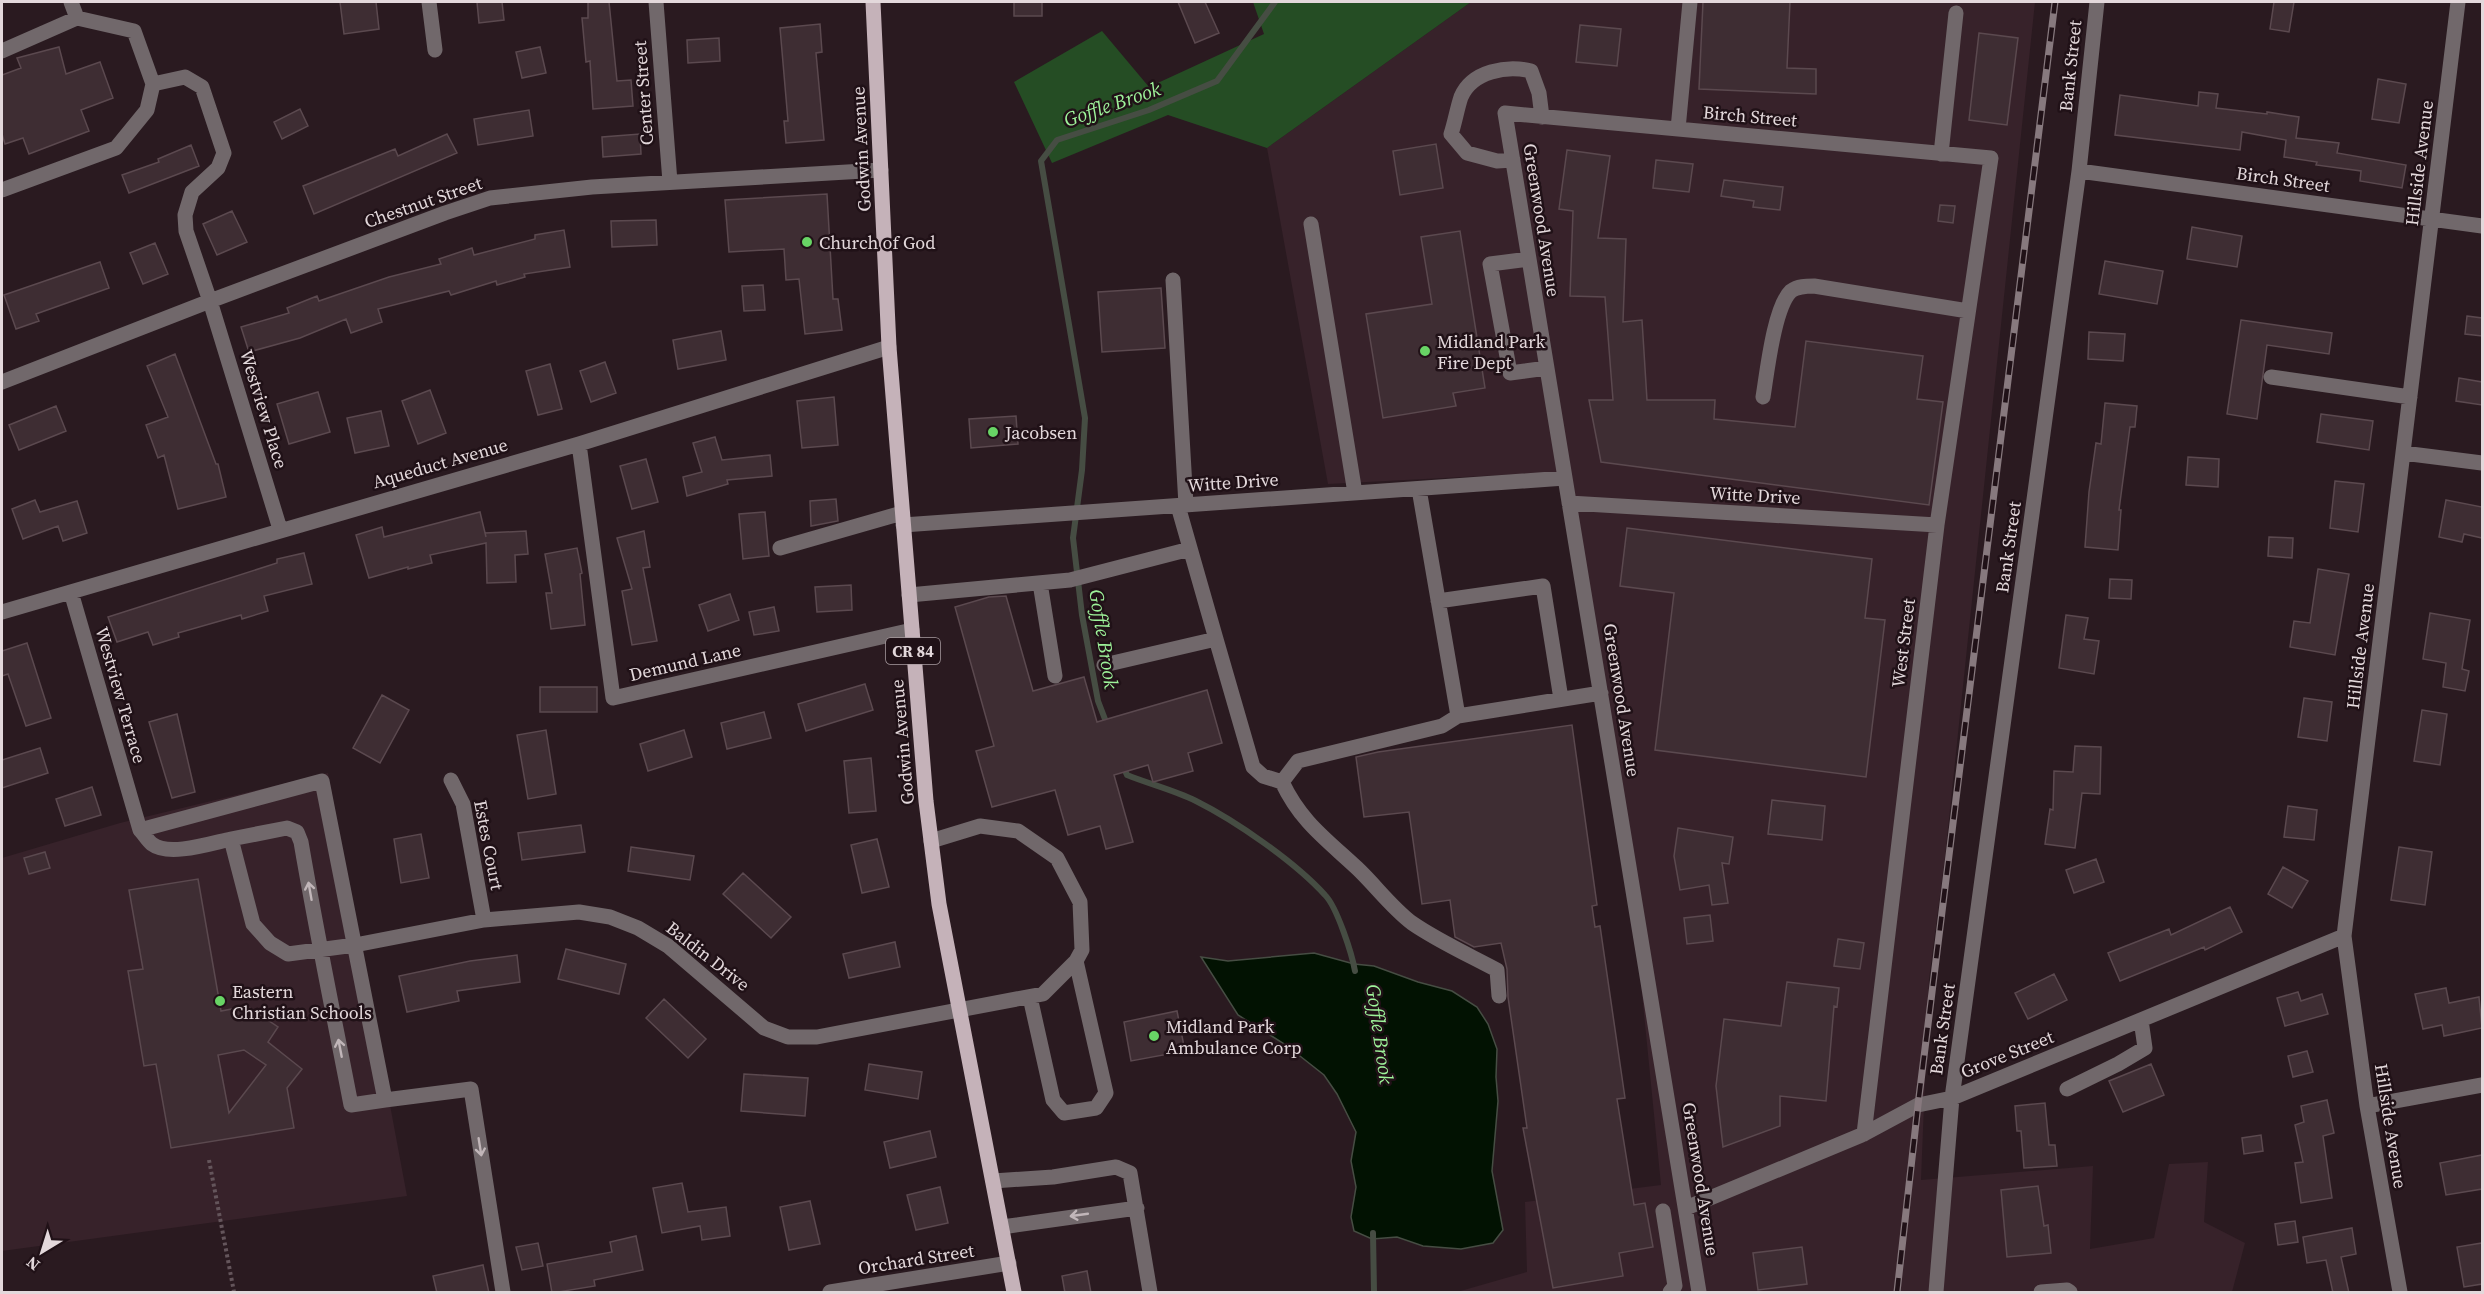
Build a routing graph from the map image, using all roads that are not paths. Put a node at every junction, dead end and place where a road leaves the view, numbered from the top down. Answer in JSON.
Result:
{"nodes":[{"id":1,"x":71,"y":2,"type":"edge"},
{"id":2,"x":429,"y":2,"type":"edge"},
{"id":3,"x":656,"y":2,"type":"edge"},
{"id":4,"x":873,"y":2,"type":"edge"},
{"id":5,"x":1690,"y":2,"type":"edge"},
{"id":6,"x":2097,"y":2,"type":"edge"},
{"id":7,"x":2458,"y":2,"type":"edge"},
{"id":8,"x":1956,"y":13,"type":"dead end"},
{"id":9,"x":77,"y":18,"type":"junction"},
{"id":10,"x":435,"y":50,"type":"dead end"},
{"id":11,"x":2,"y":51,"type":"edge"},
{"id":12,"x":153,"y":84,"type":"junction"},
{"id":13,"x":1505,"y":113,"type":"joint"},
{"id":14,"x":1542,"y":117,"type":"junction"},
{"id":15,"x":1678,"y":129,"type":"junction"},
{"id":16,"x":1941,"y":154,"type":"junction"},
{"id":17,"x":1991,"y":158,"type":"joint"},
{"id":18,"x":1513,"y":160,"type":"junction"},
{"id":19,"x":881,"y":170,"type":"junction"},
{"id":20,"x":2079,"y":171,"type":"junction"},
{"id":21,"x":669,"y":182,"type":"junction"},
{"id":22,"x":2,"y":190,"type":"edge"},
{"id":23,"x":2432,"y":219,"type":"junction"},
{"id":24,"x":1311,"y":224,"type":"dead end"},
{"id":25,"x":2482,"y":226,"type":"edge"},
{"id":26,"x":1529,"y":259,"type":"junction"},
{"id":27,"x":1173,"y":280,"type":"dead end"},
{"id":28,"x":210,"y":301,"type":"junction"},
{"id":29,"x":1968,"y":310,"type":"junction"},
{"id":30,"x":889,"y":347,"type":"junction"},
{"id":31,"x":1547,"y":368,"type":"junction"},
{"id":32,"x":2271,"y":377,"type":"dead end"},
{"id":33,"x":2,"y":382,"type":"edge"},
{"id":34,"x":1763,"y":397,"type":"dead end"},
{"id":35,"x":2410,"y":397,"type":"junction"},
{"id":36,"x":579,"y":444,"type":"junction"},
{"id":37,"x":2403,"y":453,"type":"junction"},
{"id":38,"x":2482,"y":463,"type":"edge"},
{"id":39,"x":1565,"y":478,"type":"junction"},
{"id":40,"x":1419,"y":489,"type":"junction"},
{"id":41,"x":1355,"y":493,"type":"junction"},
{"id":42,"x":1569,"y":503,"type":"junction"},
{"id":43,"x":1182,"y":505,"type":"junction"},
{"id":44,"x":903,"y":519,"type":"junction"},
{"id":45,"x":1938,"y":525,"type":"junction"},
{"id":46,"x":280,"y":529,"type":"junction"},
{"id":47,"x":780,"y":548,"type":"dead end"},
{"id":48,"x":1190,"y":549,"type":"junction"},
{"id":49,"x":1040,"y":583,"type":"junction"},
{"id":50,"x":71,"y":592,"type":"junction"},
{"id":51,"x":909,"y":595,"type":"junction"},
{"id":52,"x":1438,"y":601,"type":"junction"},
{"id":53,"x":2,"y":612,"type":"edge"},
{"id":54,"x":912,"y":630,"type":"junction"},
{"id":55,"x":1216,"y":639,"type":"junction"},
{"id":56,"x":1104,"y":665,"type":"dead end"},
{"id":57,"x":1055,"y":676,"type":"dead end"},
{"id":58,"x":1601,"y":693,"type":"junction"},
{"id":59,"x":1561,"y":699,"type":"junction"},
{"id":60,"x":1458,"y":716,"type":"junction"},
{"id":61,"x":451,"y":780,"type":"dead end"},
{"id":62,"x":1282,"y":782,"type":"junction"},
{"id":63,"x":140,"y":830,"type":"junction"},
{"id":64,"x":231,"y":839,"type":"junction"},
{"id":65,"x":931,"y":841,"type":"junction"},
{"id":66,"x":484,"y":920,"type":"junction"},
{"id":67,"x":2344,"y":936,"type":"junction"},
{"id":68,"x":355,"y":945,"type":"junction"},
{"id":69,"x":321,"y":949,"type":"junction"},
{"id":70,"x":1076,"y":961,"type":"junction"},
{"id":71,"x":1499,"y":996,"type":"dead end"},
{"id":72,"x":1030,"y":997,"type":"junction"},
{"id":73,"x":960,"y":1010,"type":"junction"},
{"id":74,"x":2141,"y":1020,"type":"junction"},
{"id":75,"x":2482,"y":1085,"type":"edge"},
{"id":76,"x":2067,"y":1089,"type":"dead end"},
{"id":77,"x":1952,"y":1098,"type":"junction"},
{"id":78,"x":385,"y":1100,"type":"junction"},
{"id":79,"x":2367,"y":1106,"type":"junction"},
{"id":80,"x":1864,"y":1134,"type":"junction"},
{"id":81,"x":993,"y":1181,"type":"junction"},
{"id":82,"x":1137,"y":1208,"type":"junction"},
{"id":83,"x":1686,"y":1208,"type":"junction"},
{"id":84,"x":1663,"y":1211,"type":"dead end"},
{"id":85,"x":1002,"y":1227,"type":"junction"},
{"id":86,"x":1691,"y":1243,"type":"junction"},
{"id":87,"x":1669,"y":1247,"type":"junction"},
{"id":88,"x":1008,"y":1263,"type":"junction"},
{"id":89,"x":503,"y":1293,"type":"edge"},
{"id":90,"x":830,"y":1293,"type":"edge"},
{"id":91,"x":1014,"y":1293,"type":"edge"},
{"id":92,"x":1150,"y":1293,"type":"edge"},
{"id":93,"x":1670,"y":1293,"type":"edge"},
{"id":94,"x":1699,"y":1293,"type":"edge"},
{"id":95,"x":1936,"y":1293,"type":"edge"},
{"id":96,"x":2041,"y":1293,"type":"edge"},
{"id":97,"x":2070,"y":1293,"type":"edge"},
{"id":98,"x":2400,"y":1293,"type":"edge"}],
"edges":[{"from":1,"to":9,"type":"street"},
{"from":2,"to":10,"type":"street"},
{"from":3,"to":21,"type":"street","name":"Center Street"},
{"from":4,"to":19,"type":"main road","name":"Godwin Avenue","number":"CR 84"},
{"from":5,"to":15,"type":"street"},
{"from":6,"to":20,"type":"street","name":"Bank Street"},
{"from":7,"to":23,"type":"street","name":"Hillside Avenue"},
{"from":8,"to":16,"type":"street"},
{"from":9,"to":11,"type":"street"},
{"from":9,"to":12,"type":"street"},
{"from":12,"to":22,"type":"street"},
{"from":12,"to":28,"type":"street","name":"Westview Place"},
{"from":13,"to":14,"type":"street","name":"Birch Street"},
{"from":13,"to":18,"type":"street","name":"Greenwood Avenue"},
{"from":14,"to":15,"type":"street","name":"Birch Street"},
{"from":14,"to":18,"type":"street"},
{"from":15,"to":16,"type":"street","name":"Birch Street"},
{"from":16,"to":17,"type":"street","name":"Birch Street"},
{"from":17,"to":29,"type":"street","name":"West Street"},
{"from":18,"to":26,"type":"street","name":"Greenwood Avenue"},
{"from":19,"to":21,"type":"street","name":"Chestnut Street"},
{"from":19,"to":30,"type":"main road","name":"Godwin Avenue","number":"CR 84"},
{"from":20,"to":23,"type":"street","name":"Birch Street"},
{"from":20,"to":77,"type":"street","name":"Bank Street"},
{"from":21,"to":28,"type":"street","name":"Chestnut Street"},
{"from":23,"to":25,"type":"street","name":"Birch Street"},
{"from":23,"to":35,"type":"street","name":"Hillside Avenue"},
{"from":24,"to":41,"type":"street"},
{"from":26,"to":31,"type":"street","name":"Greenwood Avenue"},
{"from":26,"to":31,"type":"street"},
{"from":27,"to":43,"type":"street"},
{"from":28,"to":33,"type":"street","name":"Chestnut Street"},
{"from":28,"to":46,"type":"street","name":"Westview Place"},
{"from":29,"to":34,"type":"street"},
{"from":29,"to":45,"type":"street","name":"West Street"},
{"from":30,"to":36,"type":"street","name":"Aqueduct Avenue"},
{"from":30,"to":44,"type":"main road","name":"Godwin Avenue","number":"CR 84"},
{"from":31,"to":39,"type":"street","name":"Greenwood Avenue"},
{"from":32,"to":35,"type":"street"},
{"from":35,"to":37,"type":"street","name":"Hillside Avenue"},
{"from":36,"to":46,"type":"street","name":"Aqueduct Avenue"},
{"from":36,"to":54,"type":"street","name":"Demund Lane"},
{"from":37,"to":38,"type":"street"},
{"from":37,"to":67,"type":"street","name":"Hillside Avenue"},
{"from":39,"to":40,"type":"street","name":"Witte Drive"},
{"from":39,"to":42,"type":"street","name":"Greenwood Avenue"},
{"from":40,"to":41,"type":"street","name":"Witte Drive"},
{"from":40,"to":52,"type":"street"},
{"from":41,"to":43,"type":"street","name":"Witte Drive"},
{"from":42,"to":45,"type":"street","name":"Witte Drive"},
{"from":42,"to":58,"type":"street","name":"Greenwood Avenue"},
{"from":43,"to":44,"type":"street","name":"Witte Drive"},
{"from":43,"to":48,"type":"street"},
{"from":44,"to":47,"type":"street","name":"Witte Drive"},
{"from":44,"to":51,"type":"main road","name":"Godwin Avenue","number":"CR 84"},
{"from":45,"to":80,"type":"street","name":"West Street"},
{"from":46,"to":50,"type":"street","name":"Aqueduct Avenue"},
{"from":48,"to":49,"type":"street"},
{"from":48,"to":55,"type":"street"},
{"from":49,"to":51,"type":"street"},
{"from":49,"to":57,"type":"street"},
{"from":50,"to":53,"type":"street","name":"Aqueduct Avenue"},
{"from":50,"to":63,"type":"street","name":"Westview Terrace"},
{"from":51,"to":54,"type":"main road","name":"Godwin Avenue","number":"CR 84"},
{"from":52,"to":59,"type":"street"},
{"from":52,"to":60,"type":"street"},
{"from":54,"to":65,"type":"main road","name":"Godwin Avenue","number":"CR 84"},
{"from":55,"to":56,"type":"street"},
{"from":55,"to":62,"type":"street"},
{"from":58,"to":59,"type":"street"},
{"from":58,"to":83,"type":"street","name":"Greenwood Avenue"},
{"from":59,"to":60,"type":"street"},
{"from":60,"to":62,"type":"street"},
{"from":61,"to":66,"type":"street","name":"Estes Court"},
{"from":62,"to":71,"type":"street"},
{"from":63,"to":64,"type":"street"},
{"from":63,"to":68,"type":"street"},
{"from":64,"to":69,"type":"street","name":"Baldin Drive"},
{"from":69,"to":64,"type":"street","one_way":true},
{"from":65,"to":70,"type":"street"},
{"from":65,"to":73,"type":"main road","name":"Godwin Avenue","number":"CR 84"},
{"from":66,"to":68,"type":"street","name":"Baldin Drive"},
{"from":66,"to":73,"type":"street","name":"Baldin Drive"},
{"from":67,"to":74,"type":"street","name":"Grove Street"},
{"from":67,"to":79,"type":"street","name":"Hillside Avenue"},
{"from":68,"to":69,"type":"street","name":"Baldin Drive"},
{"from":68,"to":78,"type":"street"},
{"from":78,"to":69,"type":"street","one_way":true},
{"from":70,"to":72,"type":"street"},
{"from":70,"to":72,"type":"street"},
{"from":72,"to":73,"type":"street"},
{"from":73,"to":81,"type":"main road","name":"Godwin Avenue","number":"CR 84"},
{"from":74,"to":76,"type":"street"},
{"from":74,"to":77,"type":"street","name":"Grove Street"},
{"from":75,"to":79,"type":"street"},
{"from":77,"to":80,"type":"street","name":"Grove Street"},
{"from":77,"to":95,"type":"street","name":"Bank Street"},
{"from":78,"to":89,"type":"street","one_way":true},
{"from":79,"to":98,"type":"street","name":"Hillside Avenue"},
{"from":80,"to":83,"type":"street","name":"Grove Street"},
{"from":81,"to":82,"type":"street"},
{"from":81,"to":85,"type":"main road","name":"Godwin Avenue","number":"CR 84"},
{"from":82,"to":85,"type":"street","one_way":true},
{"from":82,"to":92,"type":"street"},
{"from":83,"to":86,"type":"street","name":"Greenwood Avenue"},
{"from":84,"to":87,"type":"street"},
{"from":85,"to":88,"type":"main road","name":"Godwin Avenue","number":"CR 84"},
{"from":86,"to":87,"type":"street"},
{"from":86,"to":94,"type":"street","name":"Greenwood Avenue"},
{"from":87,"to":93,"type":"street"},
{"from":88,"to":90,"type":"street","name":"Orchard Street"},
{"from":88,"to":91,"type":"main road","name":"Godwin Avenue","number":"CR 84"},
{"from":96,"to":97,"type":"street"}]}
